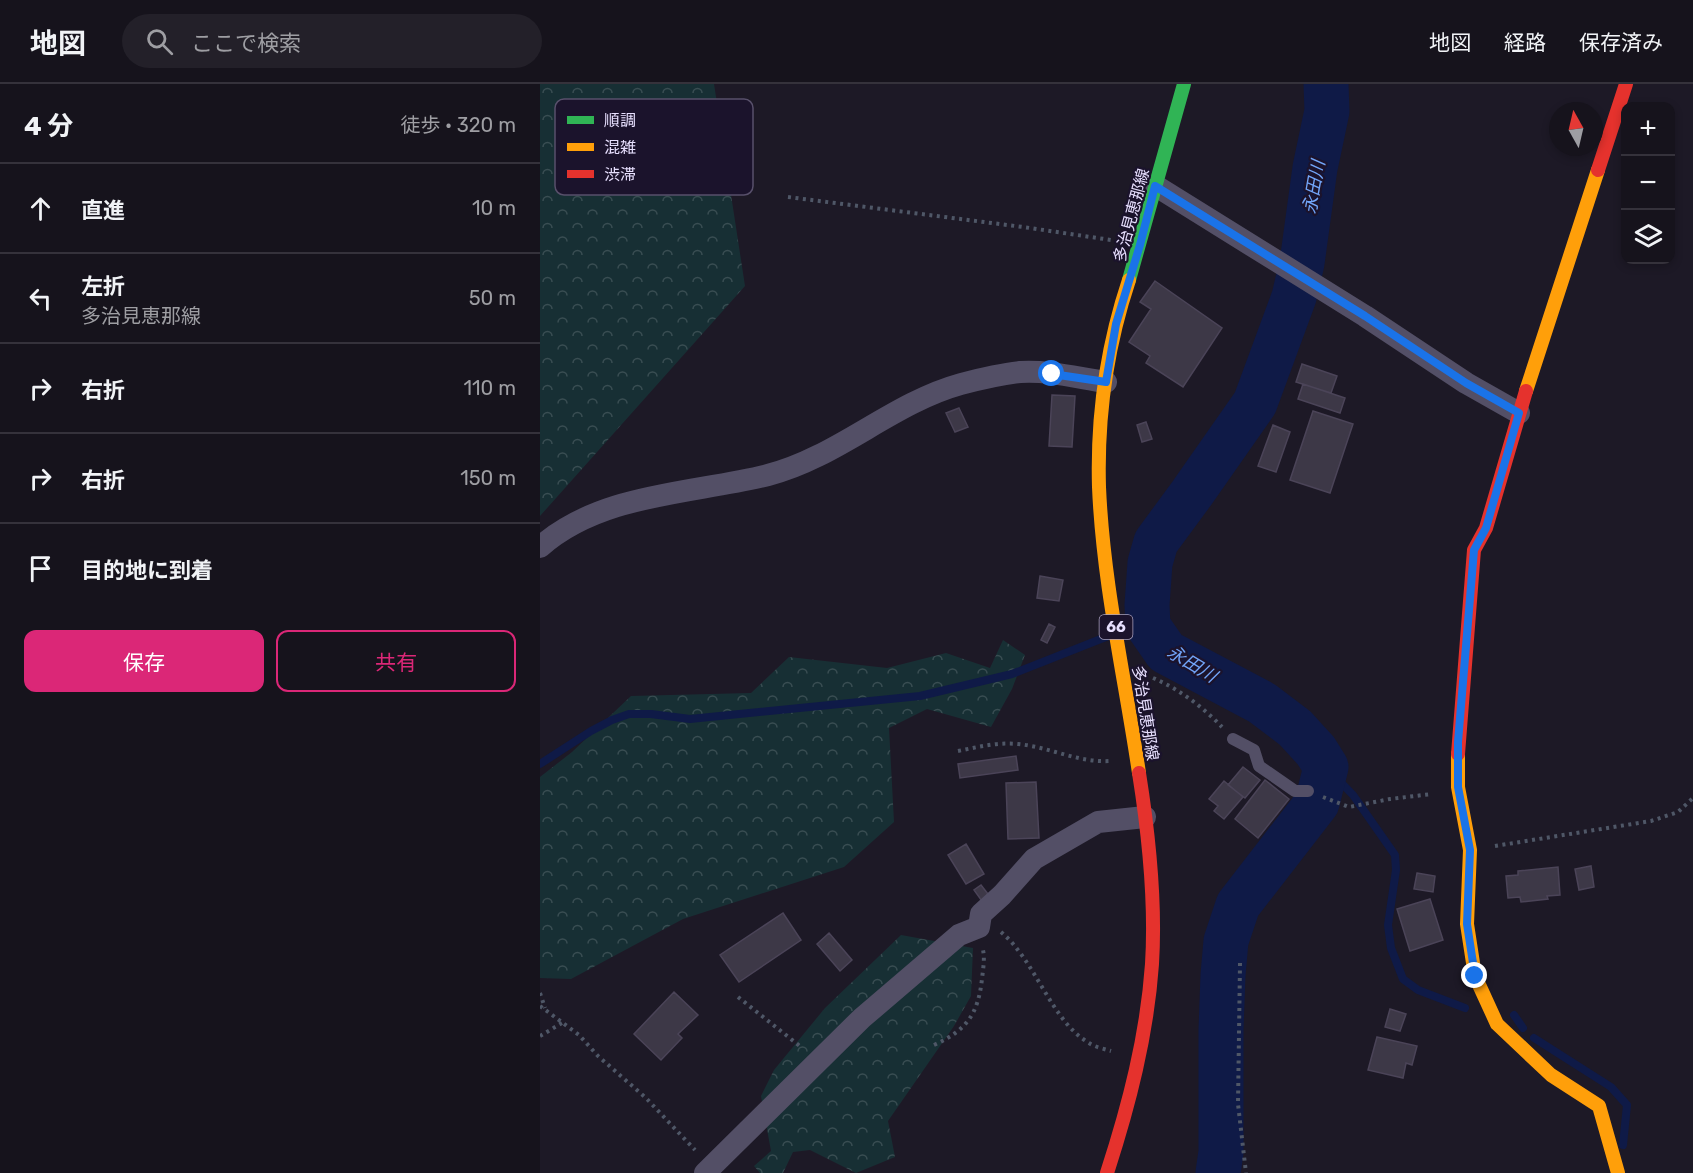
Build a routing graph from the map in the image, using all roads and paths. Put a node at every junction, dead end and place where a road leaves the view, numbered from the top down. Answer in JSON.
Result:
{"nodes":[{"id":1,"x":1184,"y":84,"type":"edge"},
{"id":2,"x":1626,"y":84,"type":"edge"},
{"id":3,"x":1155,"y":186,"type":"junction"},
{"id":4,"x":788,"y":197,"type":"dead end"},
{"id":5,"x":1140,"y":245,"type":"junction"},
{"id":6,"x":1106,"y":382,"type":"junction"},
{"id":7,"x":1519,"y":413,"type":"junction"},
{"id":8,"x":540,"y":547,"type":"edge"},
{"id":9,"x":1125,"y":681,"type":"junction"},
{"id":10,"x":1233,"y":739,"type":"joint"},
{"id":11,"x":958,"y":751,"type":"dead end"},
{"id":12,"x":1136,"y":759,"type":"junction"},
{"id":13,"x":1308,"y":791,"type":"dead end"},
{"id":14,"x":1459,"y":791,"type":"junction"},
{"id":15,"x":1693,"y":798,"type":"edge"},
{"id":16,"x":1333,"y":800,"type":"dead end"},
{"id":17,"x":1145,"y":817,"type":"junction"},
{"id":18,"x":1470,"y":850,"type":"junction"},
{"id":19,"x":979,"y":927,"type":"junction"},
{"id":20,"x":1240,"y":963,"type":"dead end"},
{"id":21,"x":540,"y":993,"type":"edge"},
{"id":22,"x":738,"y":997,"type":"dead end"},
{"id":23,"x":542,"y":1007,"type":"edge"},
{"id":24,"x":562,"y":1023,"type":"junction"},
{"id":25,"x":540,"y":1036,"type":"edge"},
{"id":26,"x":934,"y":1044,"type":"dead end"},
{"id":27,"x":1139,"y":1059,"type":"junction"},
{"id":28,"x":819,"y":1060,"type":"junction"},
{"id":29,"x":709,"y":1168,"type":"edge"},
{"id":30,"x":1107,"y":1173,"type":"edge"},
{"id":31,"x":1246,"y":1173,"type":"edge"},
{"id":32,"x":1618,"y":1173,"type":"edge"}],
"edges":[{"from":1,"to":3,"type":"street","name":"多治見恵那線","number":"66"},
{"from":2,"to":7,"type":"street"},
{"from":3,"to":5,"type":"street","name":"多治見恵那線","number":"66"},
{"from":3,"to":7,"type":"street"},
{"from":4,"to":5,"type":"path"},
{"from":5,"to":6,"type":"street","name":"多治見恵那線","number":"66"},
{"from":6,"to":8,"type":"street"},
{"from":6,"to":9,"type":"street","name":"多治見恵那線","number":"66"},
{"from":7,"to":14,"type":"street"},
{"from":9,"to":10,"type":"path"},
{"from":9,"to":12,"type":"street","name":"多治見恵那線","number":"66"},
{"from":10,"to":13,"type":"lane"},
{"from":11,"to":12,"type":"path"},
{"from":12,"to":17,"type":"street","name":"多治見恵那線","number":"66"},
{"from":14,"to":16,"type":"path"},
{"from":14,"to":18,"type":"street"},
{"from":15,"to":18,"type":"path"},
{"from":17,"to":19,"type":"street"},
{"from":17,"to":27,"type":"street","name":"多治見恵那線","number":"66"},
{"from":18,"to":32,"type":"street"},
{"from":19,"to":26,"type":"path"},
{"from":19,"to":27,"type":"path"},
{"from":19,"to":28,"type":"street"},
{"from":20,"to":31,"type":"path"},
{"from":21,"to":23,"type":"path"},
{"from":22,"to":28,"type":"path"},
{"from":23,"to":24,"type":"path"},
{"from":24,"to":25,"type":"path"},
{"from":24,"to":29,"type":"path"},
{"from":27,"to":30,"type":"street","name":"多治見恵那線","number":"66"},
{"from":28,"to":29,"type":"street"}]}
